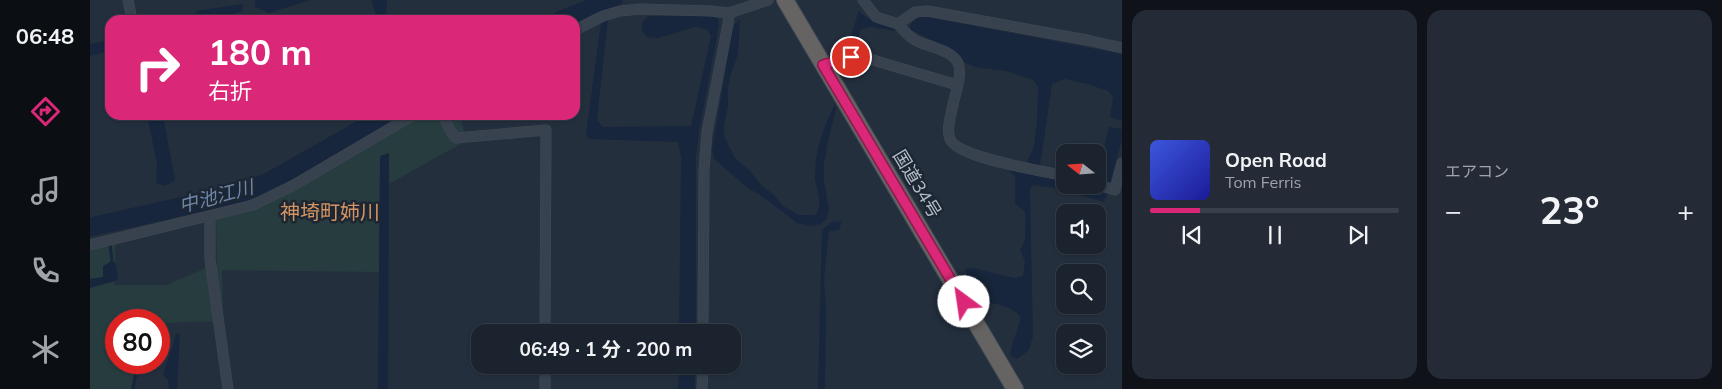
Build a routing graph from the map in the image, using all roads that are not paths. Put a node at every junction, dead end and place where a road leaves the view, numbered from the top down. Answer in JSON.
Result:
{"nodes":[{"id":1,"x":128,"y":0,"type":"edge"},
{"id":2,"x":768,"y":0,"type":"edge"},
{"id":3,"x":785,"y":0,"type":"edge"},
{"id":4,"x":864,"y":0,"type":"edge"},
{"id":5,"x":729,"y":13,"type":"junction"},
{"id":6,"x":131,"y":15,"type":"edge"},
{"id":7,"x":898,"y":24,"type":"junction"},
{"id":8,"x":580,"y":28,"type":"edge"},
{"id":9,"x":1122,"y":48,"type":"edge"},
{"id":10,"x":823,"y":65,"type":"junction"},
{"id":11,"x":957,"y":85,"type":"junction"},
{"id":12,"x":404,"y":120,"type":"edge"},
{"id":13,"x":445,"y":120,"type":"edge"},
{"id":14,"x":1122,"y":163,"type":"edge"},
{"id":15,"x":1056,"y":174,"type":"edge"},
{"id":16,"x":1106,"y":187,"type":"edge"},
{"id":17,"x":210,"y":217,"type":"junction"},
{"id":18,"x":90,"y":245,"type":"edge"},
{"id":19,"x":545,"y":324,"type":"edge"},
{"id":20,"x":703,"y":324,"type":"edge"},
{"id":21,"x":545,"y":374,"type":"edge"},
{"id":22,"x":703,"y":374,"type":"edge"},
{"id":23,"x":228,"y":389,"type":"edge"},
{"id":24,"x":545,"y":389,"type":"edge"},
{"id":25,"x":702,"y":389,"type":"edge"},
{"id":26,"x":1015,"y":389,"type":"edge"}],
"edges":[{"from":1,"to":6,"type":"street"},
{"from":2,"to":5,"type":"street"},
{"from":3,"to":10,"type":"highway","name":"国道34号"},
{"from":4,"to":7,"type":"street"},
{"from":5,"to":8,"type":"street"},
{"from":5,"to":20,"type":"street"},
{"from":7,"to":9,"type":"street"},
{"from":7,"to":11,"type":"street"},
{"from":10,"to":11,"type":"street"},
{"from":10,"to":26,"type":"highway","name":"国道34号"},
{"from":11,"to":15,"type":"street"},
{"from":12,"to":17,"type":"street"},
{"from":13,"to":19,"type":"street"},
{"from":14,"to":16,"type":"street"},
{"from":17,"to":18,"type":"street"},
{"from":17,"to":23,"type":"street"},
{"from":21,"to":24,"type":"street"},
{"from":22,"to":25,"type":"street"}]}
